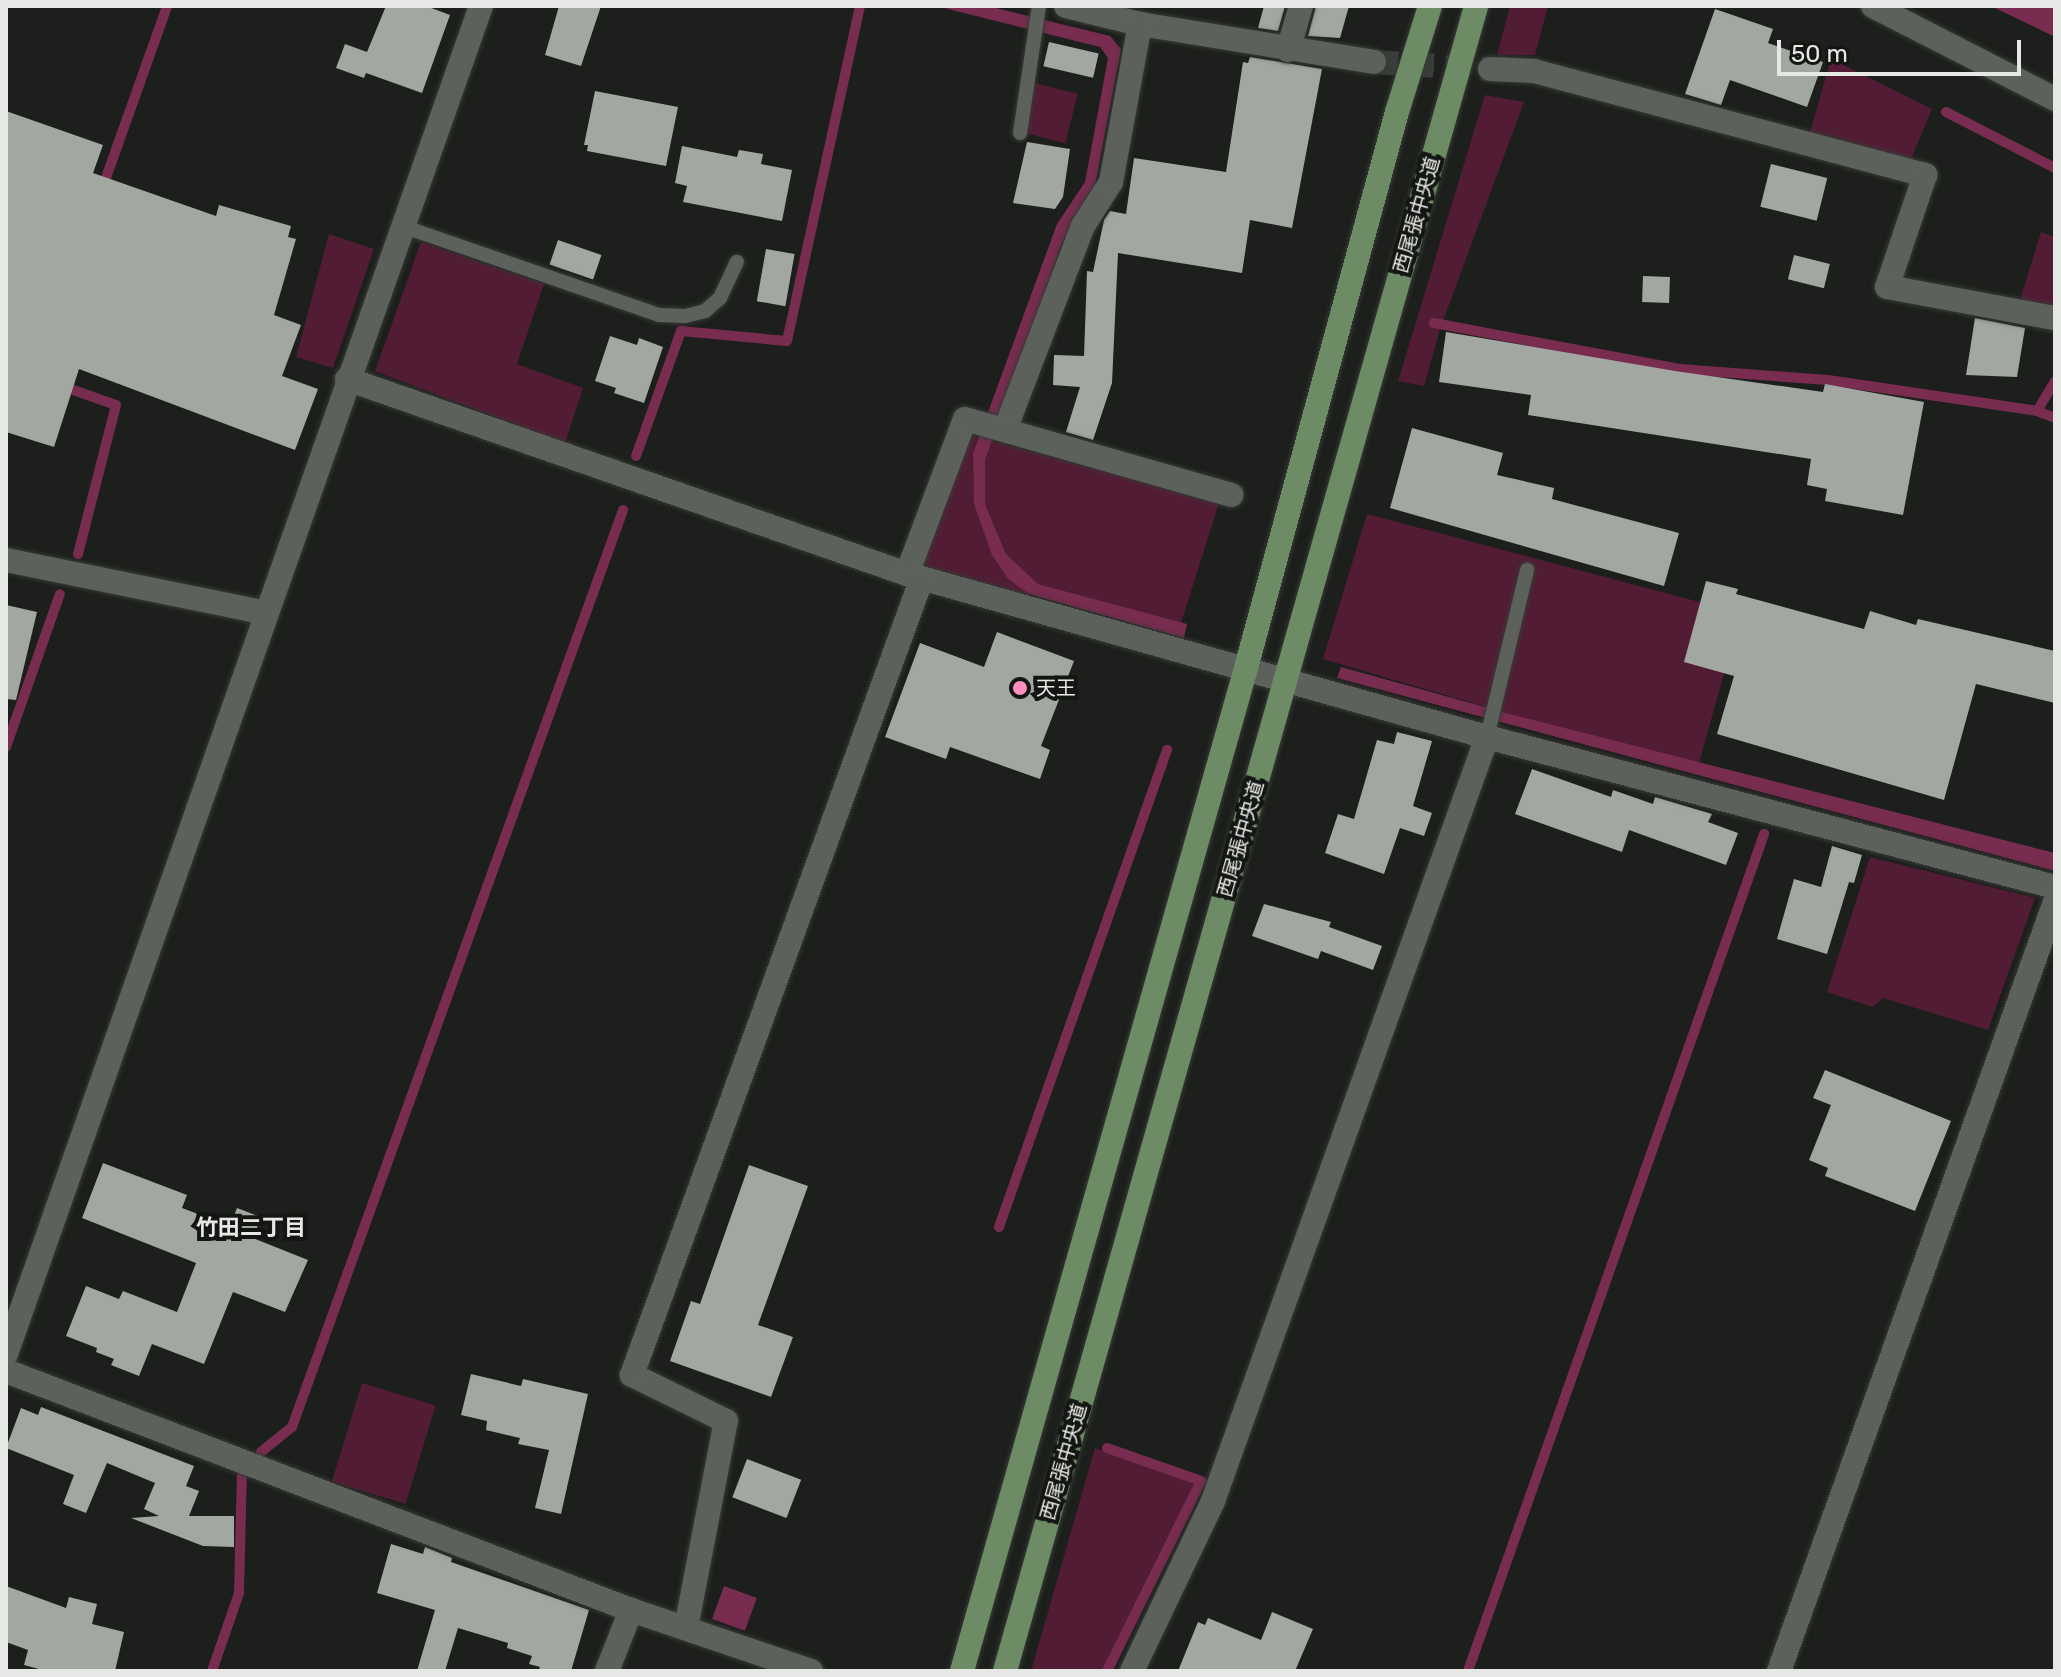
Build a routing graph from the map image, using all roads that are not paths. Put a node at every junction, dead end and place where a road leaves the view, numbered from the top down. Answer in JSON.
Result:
{"nodes":[{"id":1,"x":481,"y":6,"type":"edge"},
{"id":2,"x":1066,"y":6,"type":"edge"},
{"id":3,"x":1301,"y":6,"type":"edge"},
{"id":4,"x":1430,"y":6,"type":"edge"},
{"id":5,"x":1476,"y":6,"type":"edge"},
{"id":6,"x":1873,"y":6,"type":"edge"},
{"id":7,"x":1039,"y":10,"type":"edge"},
{"id":8,"x":1140,"y":24,"type":"junction"},
{"id":9,"x":1288,"y":50,"type":"junction"},
{"id":10,"x":1374,"y":62,"type":"tunnel mouth"},
{"id":11,"x":1490,"y":69,"type":"tunnel mouth"},
{"id":12,"x":2055,"y":99,"type":"edge"},
{"id":13,"x":1020,"y":133,"type":"dead end"},
{"id":14,"x":402,"y":226,"type":"junction"},
{"id":15,"x":737,"y":262,"type":"dead end"},
{"id":16,"x":2055,"y":318,"type":"edge"},
{"id":17,"x":347,"y":379,"type":"junction"},
{"id":18,"x":994,"y":427,"type":"junction"},
{"id":19,"x":1231,"y":495,"type":"dead end"},
{"id":20,"x":6,"y":560,"type":"edge"},
{"id":21,"x":1527,"y":570,"type":"dead end"},
{"id":22,"x":914,"y":576,"type":"junction"},
{"id":23,"x":267,"y":613,"type":"junction"},
{"id":24,"x":1246,"y":668,"type":"junction"},
{"id":25,"x":1286,"y":680,"type":"junction"},
{"id":26,"x":1489,"y":731,"type":"junction"},
{"id":27,"x":2055,"y":887,"type":"edge"},
{"id":28,"x":2055,"y":902,"type":"edge"},
{"id":29,"x":6,"y":1354,"type":"edge"},
{"id":30,"x":6,"y":1371,"type":"edge"},
{"id":31,"x":631,"y":1610,"type":"junction"},
{"id":32,"x":686,"y":1628,"type":"junction"},
{"id":33,"x":607,"y":1671,"type":"edge"},
{"id":34,"x":811,"y":1671,"type":"edge"},
{"id":35,"x":962,"y":1671,"type":"edge"},
{"id":36,"x":1005,"y":1671,"type":"edge"},
{"id":37,"x":1132,"y":1671,"type":"edge"},
{"id":38,"x":1779,"y":1671,"type":"edge"}],
"edges":[{"from":1,"to":14,"type":"street"},
{"from":2,"to":8,"type":"street"},
{"from":3,"to":9,"type":"street"},
{"from":4,"to":24,"type":"main road","name":"西尾張中央道"},
{"from":5,"to":25,"type":"main road","name":"西尾張中央道"},
{"from":6,"to":12,"type":"street"},
{"from":7,"to":13,"type":"lane"},
{"from":8,"to":9,"type":"street"},
{"from":8,"to":18,"type":"street"},
{"from":9,"to":10,"type":"street"},
{"from":11,"to":16,"type":"street"},
{"from":14,"to":15,"type":"lane"},
{"from":14,"to":17,"type":"street"},
{"from":17,"to":22,"type":"street"},
{"from":17,"to":23,"type":"street"},
{"from":18,"to":19,"type":"street"},
{"from":18,"to":22,"type":"street"},
{"from":20,"to":23,"type":"street"},
{"from":21,"to":26,"type":"lane"},
{"from":22,"to":24,"type":"street"},
{"from":22,"to":32,"type":"street"},
{"from":23,"to":29,"type":"street"},
{"from":24,"to":25,"type":"street"},
{"from":24,"to":35,"type":"main road","name":"西尾張中央道"},
{"from":25,"to":26,"type":"street"},
{"from":25,"to":36,"type":"main road","name":"西尾張中央道"},
{"from":26,"to":27,"type":"street"},
{"from":26,"to":37,"type":"street"},
{"from":28,"to":38,"type":"street"},
{"from":30,"to":31,"type":"street"},
{"from":31,"to":32,"type":"street"},
{"from":31,"to":33,"type":"street"},
{"from":32,"to":34,"type":"street"}]}
